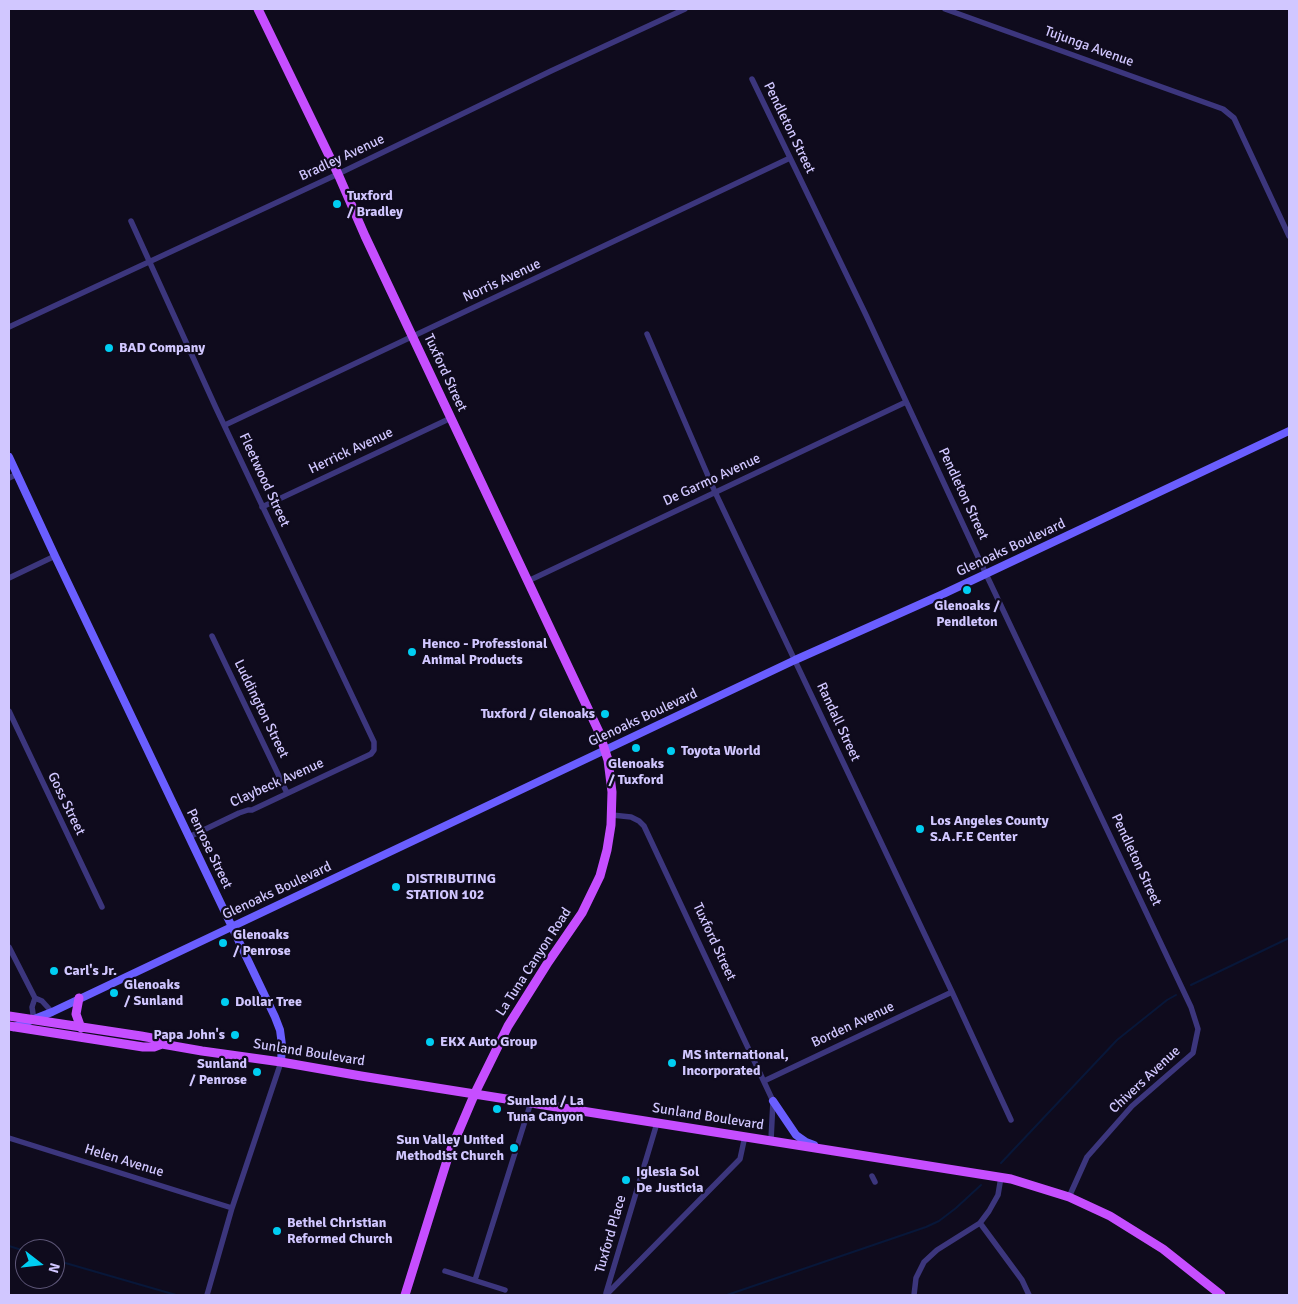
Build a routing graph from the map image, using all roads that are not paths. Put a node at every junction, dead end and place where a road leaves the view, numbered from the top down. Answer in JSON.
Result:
{"nodes":[{"id":1,"x":258,"y":9,"type":"edge"},
{"id":2,"x":685,"y":9,"type":"edge"},
{"id":3,"x":946,"y":9,"type":"edge"},
{"id":4,"x":752,"y":79,"type":"dead end"},
{"id":5,"x":790,"y":158,"type":"junction"},
{"id":6,"x":338,"y":174,"type":"junction"},
{"id":7,"x":131,"y":221,"type":"dead end"},
{"id":8,"x":1289,"y":236,"type":"edge"},
{"id":9,"x":148,"y":261,"type":"junction"},
{"id":10,"x":9,"y":327,"type":"edge"},
{"id":11,"x":647,"y":334,"type":"dead end"},
{"id":12,"x":413,"y":336,"type":"junction"},
{"id":13,"x":906,"y":402,"type":"junction"},
{"id":14,"x":451,"y":418,"type":"junction"},
{"id":15,"x":225,"y":425,"type":"junction"},
{"id":16,"x":1289,"y":431,"type":"edge"},
{"id":17,"x":9,"y":457,"type":"edge"},
{"id":18,"x":17,"y":474,"type":"junction"},
{"id":19,"x":9,"y":478,"type":"edge"},
{"id":20,"x":715,"y":492,"type":"junction"},
{"id":21,"x":262,"y":507,"type":"junction"},
{"id":22,"x":55,"y":556,"type":"junction"},
{"id":23,"x":986,"y":574,"type":"junction"},
{"id":24,"x":9,"y":578,"type":"edge"},
{"id":25,"x":528,"y":581,"type":"junction"},
{"id":26,"x":212,"y":636,"type":"dead end"},
{"id":27,"x":795,"y":660,"type":"junction"},
{"id":28,"x":9,"y":711,"type":"edge"},
{"id":29,"x":374,"y":750,"type":"joint"},
{"id":30,"x":605,"y":750,"type":"junction"},
{"id":31,"x":287,"y":793,"type":"junction"},
{"id":32,"x":612,"y":815,"type":"junction"},
{"id":33,"x":189,"y":836,"type":"junction"},
{"id":34,"x":102,"y":907,"type":"dead end"},
{"id":35,"x":233,"y":926,"type":"junction"},
{"id":36,"x":9,"y":946,"type":"edge"},
{"id":37,"x":952,"y":992,"type":"junction"},
{"id":38,"x":35,"y":998,"type":"junction"},
{"id":39,"x":79,"y":998,"type":"junction"},
{"id":40,"x":52,"y":1012,"type":"junction"},
{"id":41,"x":9,"y":1016,"type":"edge"},
{"id":42,"x":34,"y":1020,"type":"junction"},
{"id":43,"x":11,"y":1027,"type":"edge"},
{"id":44,"x":81,"y":1028,"type":"junction"},
{"id":45,"x":1198,"y":1029,"type":"joint"},
{"id":46,"x":162,"y":1044,"type":"junction"},
{"id":47,"x":281,"y":1062,"type":"junction"},
{"id":48,"x":764,"y":1081,"type":"junction"},
{"id":49,"x":475,"y":1093,"type":"junction"},
{"id":50,"x":773,"y":1101,"type":"junction"},
{"id":51,"x":531,"y":1102,"type":"junction"},
{"id":52,"x":1011,"y":1120,"type":"dead end"},
{"id":53,"x":657,"y":1123,"type":"junction"},
{"id":54,"x":745,"y":1136,"type":"junction"},
{"id":55,"x":9,"y":1138,"type":"edge"},
{"id":56,"x":771,"y":1140,"type":"junction"},
{"id":57,"x":830,"y":1150,"type":"junction"},
{"id":58,"x":1001,"y":1177,"type":"junction"},
{"id":59,"x":1069,"y":1197,"type":"junction"},
{"id":60,"x":232,"y":1208,"type":"junction"},
{"id":61,"x":980,"y":1223,"type":"junction"},
{"id":62,"x":445,"y":1272,"type":"dead end"},
{"id":63,"x":475,"y":1280,"type":"junction"},
{"id":64,"x":505,"y":1290,"type":"dead end"},
{"id":65,"x":207,"y":1295,"type":"edge"},
{"id":66,"x":405,"y":1295,"type":"edge"},
{"id":67,"x":606,"y":1295,"type":"edge"},
{"id":68,"x":914,"y":1295,"type":"edge"},
{"id":69,"x":1029,"y":1295,"type":"edge"},
{"id":70,"x":1221,"y":1295,"type":"edge"}],
"edges":[{"from":1,"to":6,"type":"main road","name":"Tuxford Street"},
{"from":2,"to":6,"type":"street","name":"Bradley Avenue"},
{"from":3,"to":8,"type":"street","name":"Tujunga Avenue"},
{"from":4,"to":5,"type":"street","name":"Pendleton Street"},
{"from":5,"to":12,"type":"street","name":"Norris Avenue"},
{"from":5,"to":13,"type":"street","name":"Pendleton Street"},
{"from":6,"to":9,"type":"street","name":"Bradley Avenue"},
{"from":6,"to":12,"type":"main road","name":"Tuxford Street"},
{"from":7,"to":9,"type":"street","name":"Fleetwood Street"},
{"from":9,"to":10,"type":"street","name":"Bradley Avenue"},
{"from":9,"to":15,"type":"street","name":"Fleetwood Street"},
{"from":11,"to":20,"type":"street","name":"Randall Street"},
{"from":12,"to":14,"type":"main road","name":"Tuxford Street"},
{"from":12,"to":15,"type":"street","name":"Norris Avenue"},
{"from":13,"to":20,"type":"street","name":"De Garmo Avenue"},
{"from":13,"to":23,"type":"street","name":"Pendleton Street"},
{"from":14,"to":21,"type":"street","name":"Herrick Avenue"},
{"from":14,"to":25,"type":"main road","name":"Tuxford Street"},
{"from":15,"to":21,"type":"street","name":"Fleetwood Street"},
{"from":16,"to":23,"type":"main road","name":"Glenoaks Boulevard"},
{"from":17,"to":18,"type":"main road","name":"Penrose Street"},
{"from":18,"to":19,"type":"street"},
{"from":18,"to":22,"type":"main road","name":"Penrose Street"},
{"from":20,"to":25,"type":"street","name":"De Garmo Avenue"},
{"from":20,"to":27,"type":"street","name":"Randall Street"},
{"from":21,"to":29,"type":"street","name":"Fleetwood Street"},
{"from":22,"to":24,"type":"street"},
{"from":22,"to":33,"type":"main road","name":"Penrose Street"},
{"from":23,"to":27,"type":"main road","name":"Glenoaks Boulevard"},
{"from":23,"to":45,"type":"street","name":"Pendleton Street"},
{"from":25,"to":30,"type":"main road","name":"Tuxford Street"},
{"from":26,"to":31,"type":"street","name":"Luddington Street"},
{"from":27,"to":30,"type":"main road","name":"Glenoaks Boulevard"},
{"from":27,"to":37,"type":"street","name":"Randall Street"},
{"from":28,"to":34,"type":"street","name":"Goss Street"},
{"from":29,"to":31,"type":"street","name":"Claybeck Avenue"},
{"from":30,"to":32,"type":"main road","name":"La Tuna Canyon Road"},
{"from":30,"to":35,"type":"main road","name":"Glenoaks Boulevard"},
{"from":31,"to":33,"type":"street","name":"Claybeck Avenue"},
{"from":32,"to":48,"type":"street","name":"Tuxford Street"},
{"from":32,"to":49,"type":"main road","name":"La Tuna Canyon Road"},
{"from":33,"to":35,"type":"main road","name":"Penrose Street"},
{"from":35,"to":39,"type":"main road","name":"Glenoaks Boulevard"},
{"from":35,"to":47,"type":"main road","name":"Penrose Street"},
{"from":36,"to":38,"type":"street"},
{"from":37,"to":48,"type":"street","name":"Borden Avenue"},
{"from":37,"to":52,"type":"street","name":"Randall Street"},
{"from":38,"to":40,"type":"street"},
{"from":38,"to":42,"type":"street"},
{"from":39,"to":40,"type":"main road","name":"Glenoaks Boulevard"},
{"from":39,"to":44,"type":"main road"},
{"from":40,"to":42,"type":"main road","name":"Glenoaks Boulevard"},
{"from":41,"to":42,"type":"main road","name":"Sunland Boulevard"},
{"from":42,"to":43,"type":"main road","name":"Glenoaks Boulevard"},
{"from":42,"to":44,"type":"main road","name":"Sunland Boulevard"},
{"from":43,"to":46,"type":"main road","name":"Sunland Boulevard"},
{"from":44,"to":46,"type":"main road","name":"Sunland Boulevard"},
{"from":45,"to":59,"type":"street","name":"Chivers Avenue"},
{"from":46,"to":47,"type":"main road","name":"Sunland Boulevard"},
{"from":47,"to":49,"type":"main road","name":"Sunland Boulevard"},
{"from":47,"to":60,"type":"street","name":"Penrose Street"},
{"from":48,"to":50,"type":"street","name":"Tuxford Street"},
{"from":49,"to":51,"type":"main road","name":"Sunland Boulevard"},
{"from":49,"to":66,"type":"main road","name":"La Tuna Canyon Road"},
{"from":50,"to":56,"type":"street","name":"Tuxford Street"},
{"from":50,"to":57,"type":"main road","name":"Tuxford Street"},
{"from":51,"to":53,"type":"main road","name":"Sunland Boulevard"},
{"from":51,"to":63,"type":"street"},
{"from":53,"to":54,"type":"main road","name":"Sunland Boulevard"},
{"from":53,"to":67,"type":"street","name":"Tuxford Place"},
{"from":54,"to":56,"type":"main road","name":"Sunland Boulevard"},
{"from":54,"to":67,"type":"street"},
{"from":55,"to":60,"type":"street","name":"Helen Avenue"},
{"from":56,"to":57,"type":"main road","name":"Sunland Boulevard"},
{"from":57,"to":58,"type":"main road","name":"Sunland Boulevard"},
{"from":58,"to":59,"type":"main road","name":"Sunland Boulevard"},
{"from":58,"to":61,"type":"street"},
{"from":59,"to":70,"type":"main road","name":"Sunland Boulevard"},
{"from":60,"to":65,"type":"street","name":"Penrose Street"},
{"from":61,"to":68,"type":"street"},
{"from":61,"to":69,"type":"street"},
{"from":62,"to":63,"type":"street"},
{"from":63,"to":64,"type":"street"}]}
